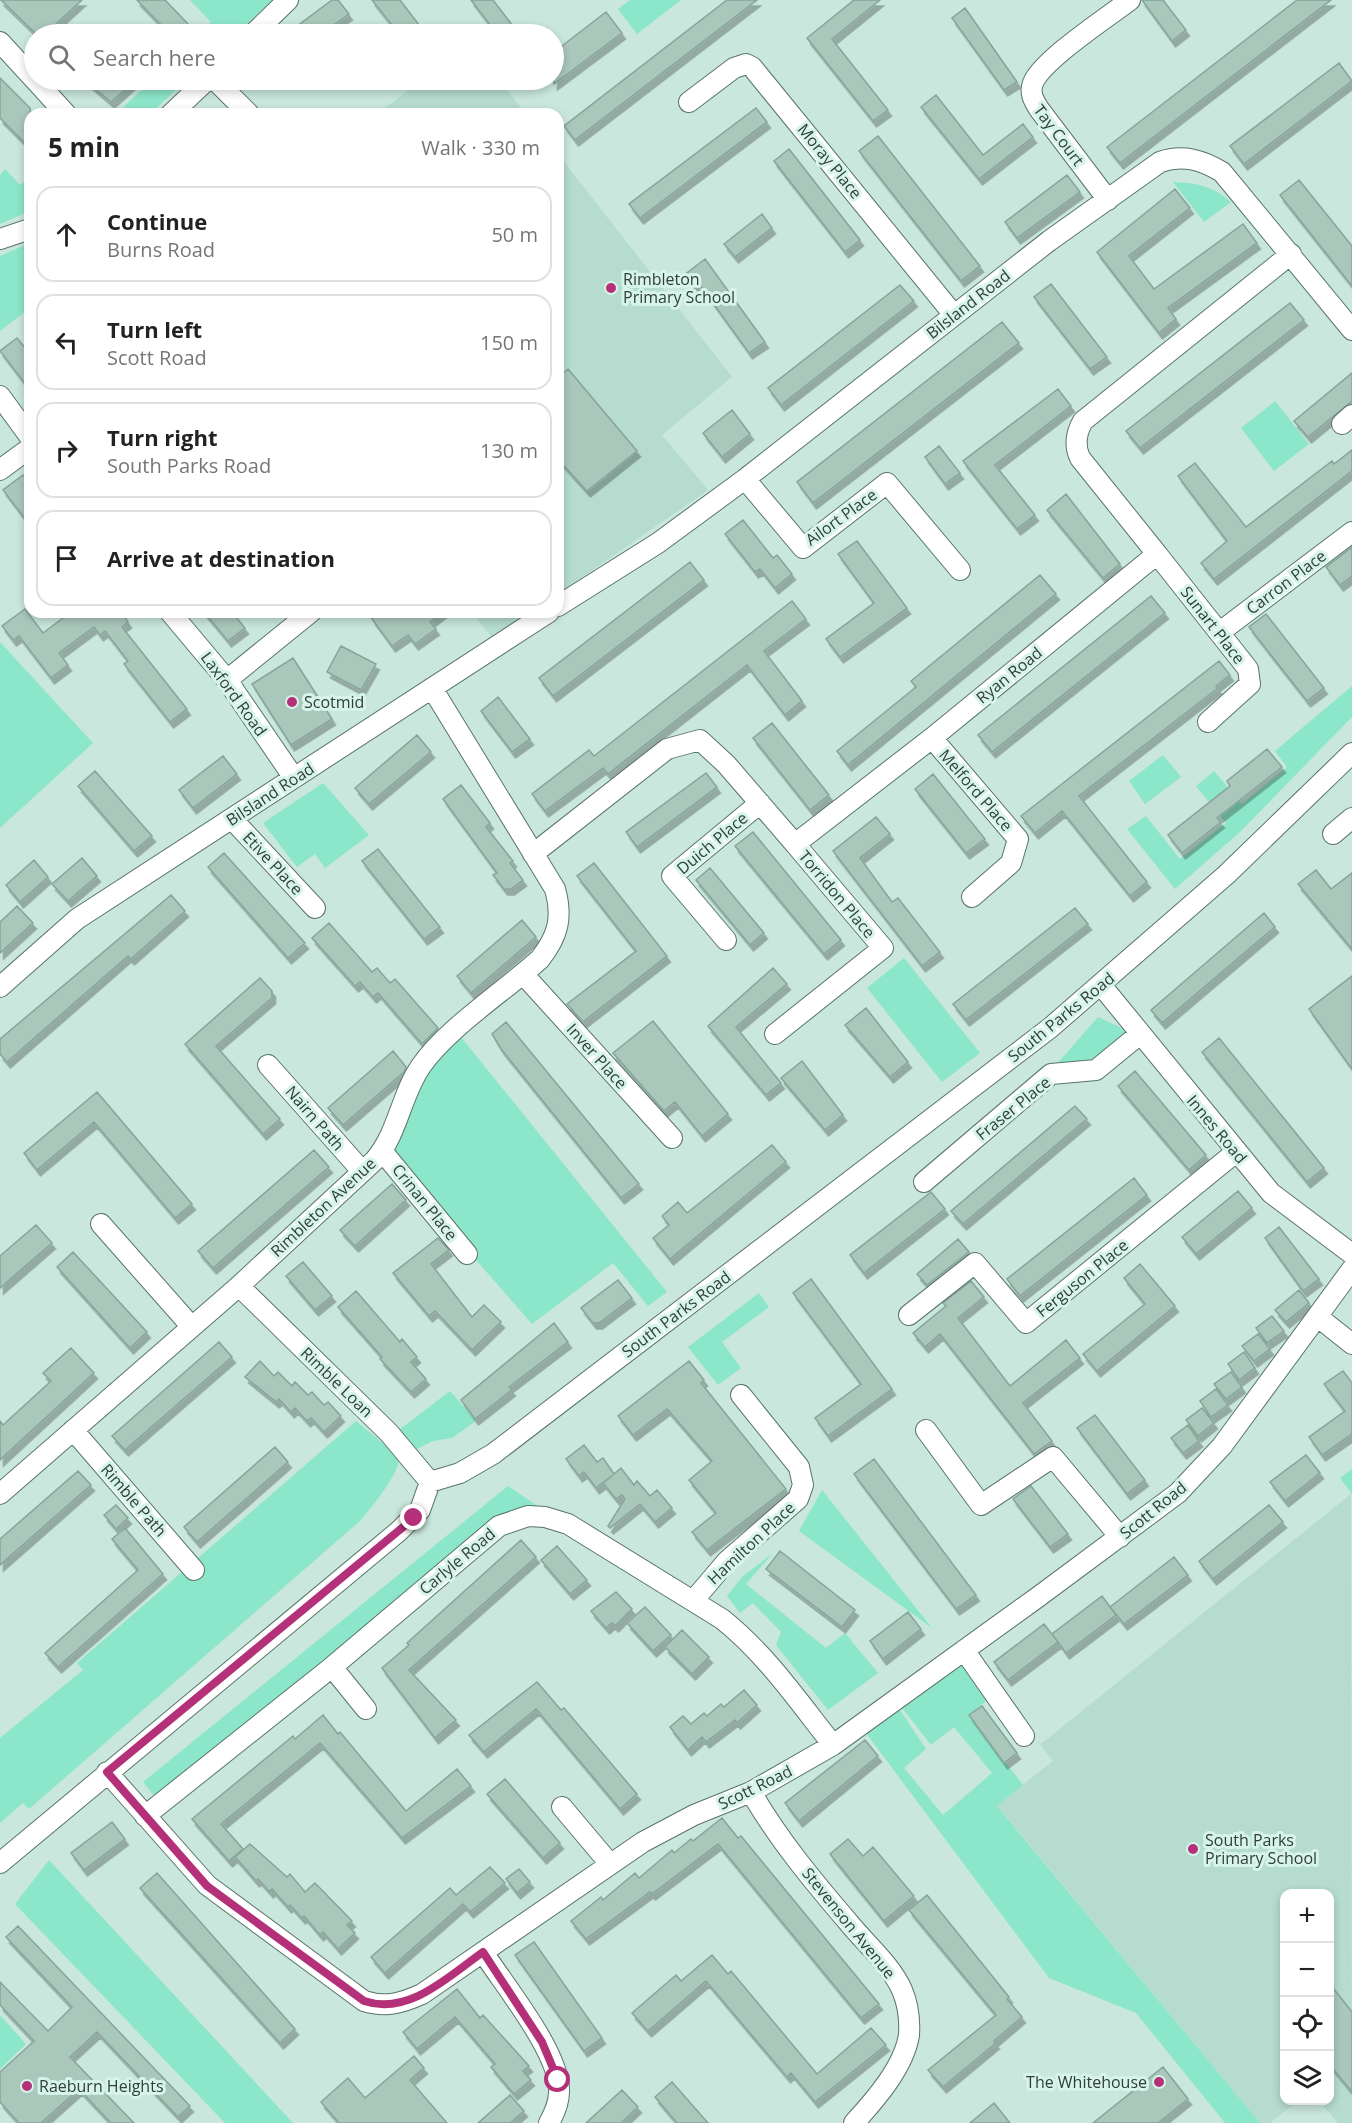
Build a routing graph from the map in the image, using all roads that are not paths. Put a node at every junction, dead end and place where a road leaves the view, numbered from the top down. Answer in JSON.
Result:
{"nodes":[{"id":1,"x":288,"y":0,"type":"edge"},
{"id":2,"x":1130,"y":0,"type":"edge"},
{"id":3,"x":263,"y":24,"type":"edge"},
{"id":4,"x":0,"y":42,"type":"edge"},
{"id":5,"x":24,"y":67,"type":"edge"},
{"id":6,"x":45,"y":90,"type":"edge"},
{"id":7,"x":196,"y":90,"type":"edge"},
{"id":8,"x":224,"y":90,"type":"edge"},
{"id":9,"x":689,"y":102,"type":"dead end"},
{"id":10,"x":61,"y":108,"type":"edge"},
{"id":11,"x":177,"y":108,"type":"edge"},
{"id":12,"x":243,"y":108,"type":"edge"},
{"id":13,"x":1108,"y":200,"type":"junction"},
{"id":14,"x":24,"y":231,"type":"edge"},
{"id":15,"x":0,"y":239,"type":"edge"},
{"id":16,"x":1291,"y":254,"type":"junction"},
{"id":17,"x":954,"y":315,"type":"junction"},
{"id":18,"x":1352,"y":330,"type":"edge"},
{"id":19,"x":0,"y":396,"type":"edge"},
{"id":20,"x":24,"y":429,"type":"edge"},
{"id":21,"x":24,"y":452,"type":"edge"},
{"id":22,"x":0,"y":470,"type":"edge"},
{"id":23,"x":745,"y":479,"type":"junction"},
{"id":24,"x":1352,"y":532,"type":"edge"},
{"id":25,"x":1157,"y":554,"type":"junction"},
{"id":26,"x":960,"y":570,"type":"dead end"},
{"id":27,"x":564,"y":602,"type":"edge"},
{"id":28,"x":176,"y":618,"type":"edge"},
{"id":29,"x":304,"y":618,"type":"edge"},
{"id":30,"x":540,"y":618,"type":"edge"},
{"id":31,"x":1220,"y":632,"type":"junction"},
{"id":32,"x":227,"y":680,"type":"junction"},
{"id":33,"x":432,"y":688,"type":"junction"},
{"id":34,"x":1208,"y":722,"type":"dead end"},
{"id":35,"x":932,"y":738,"type":"junction"},
{"id":36,"x":1352,"y":753,"type":"edge"},
{"id":37,"x":294,"y":778,"type":"junction"},
{"id":38,"x":760,"y":803,"type":"junction"},
{"id":39,"x":1352,"y":818,"type":"edge"},
{"id":40,"x":232,"y":819,"type":"junction"},
{"id":41,"x":1333,"y":834,"type":"dead end"},
{"id":42,"x":795,"y":844,"type":"junction"},
{"id":43,"x":533,"y":854,"type":"junction"},
{"id":44,"x":972,"y":897,"type":"dead end"},
{"id":45,"x":315,"y":908,"type":"dead end"},
{"id":46,"x":726,"y":940,"type":"dead end"},
{"id":47,"x":523,"y":974,"type":"junction"},
{"id":48,"x":1101,"y":985,"type":"junction"},
{"id":49,"x":0,"y":987,"type":"edge"},
{"id":50,"x":776,"y":1034,"type":"dead end"},
{"id":51,"x":1140,"y":1034,"type":"junction"},
{"id":52,"x":268,"y":1065,"type":"dead end"},
{"id":53,"x":672,"y":1138,"type":"dead end"},
{"id":54,"x":382,"y":1151,"type":"junction"},
{"id":55,"x":1236,"y":1152,"type":"junction"},
{"id":56,"x":362,"y":1172,"type":"junction"},
{"id":57,"x":924,"y":1182,"type":"dead end"},
{"id":58,"x":100,"y":1224,"type":"dead end"},
{"id":59,"x":467,"y":1254,"type":"dead end"},
{"id":60,"x":1352,"y":1254,"type":"edge"},
{"id":61,"x":1352,"y":1269,"type":"edge"},
{"id":62,"x":239,"y":1286,"type":"junction"},
{"id":63,"x":909,"y":1315,"type":"dead end"},
{"id":64,"x":1318,"y":1317,"type":"junction"},
{"id":65,"x":191,"y":1326,"type":"junction"},
{"id":66,"x":1352,"y":1344,"type":"edge"},
{"id":67,"x":741,"y":1395,"type":"dead end"},
{"id":68,"x":74,"y":1430,"type":"junction"},
{"id":69,"x":926,"y":1430,"type":"dead end"},
{"id":70,"x":430,"y":1482,"type":"junction"},
{"id":71,"x":0,"y":1494,"type":"edge"},
{"id":72,"x":1120,"y":1537,"type":"junction"},
{"id":73,"x":194,"y":1570,"type":"dead end"},
{"id":74,"x":693,"y":1601,"type":"junction"},
{"id":75,"x":964,"y":1650,"type":"junction"},
{"id":76,"x":332,"y":1667,"type":"junction"},
{"id":77,"x":366,"y":1709,"type":"dead end"},
{"id":78,"x":1024,"y":1736,"type":"dead end"},
{"id":79,"x":833,"y":1745,"type":"junction"},
{"id":80,"x":107,"y":1772,"type":"junction"},
{"id":81,"x":751,"y":1792,"type":"junction"},
{"id":82,"x":562,"y":1807,"type":"dead end"},
{"id":83,"x":145,"y":1816,"type":"junction"},
{"id":84,"x":0,"y":1863,"type":"edge"},
{"id":85,"x":610,"y":1864,"type":"junction"},
{"id":86,"x":483,"y":1952,"type":"junction"},
{"id":87,"x":549,"y":2123,"type":"edge"},
{"id":88,"x":854,"y":2123,"type":"edge"}],
"edges":[{"from":1,"to":3,"type":"street"},
{"from":2,"to":13,"type":"street","name":"Tay Court"},
{"from":4,"to":5,"type":"street"},
{"from":6,"to":10,"type":"street"},
{"from":7,"to":11,"type":"street"},
{"from":8,"to":12,"type":"street"},
{"from":9,"to":17,"type":"street","name":"Moray Place"},
{"from":13,"to":16,"type":"street","name":"Bilsland Road"},
{"from":13,"to":17,"type":"street","name":"Bilsland Road"},
{"from":14,"to":15,"type":"street"},
{"from":16,"to":18,"type":"street","name":"Bilsland Road"},
{"from":16,"to":25,"type":"street"},
{"from":17,"to":23,"type":"street","name":"Bilsland Road"},
{"from":19,"to":20,"type":"street"},
{"from":21,"to":22,"type":"street"},
{"from":23,"to":26,"type":"street","name":"Ailort Place"},
{"from":23,"to":27,"type":"street","name":"Bilsland Road"},
{"from":24,"to":31,"type":"street","name":"Carron Place"},
{"from":25,"to":31,"type":"street","name":"Sunart Place"},
{"from":25,"to":35,"type":"street","name":"Ryan Road"},
{"from":28,"to":32,"type":"street","name":"Laxford Road"},
{"from":29,"to":32,"type":"street"},
{"from":30,"to":33,"type":"street","name":"Bilsland Road"},
{"from":31,"to":34,"type":"street","name":"Sunart Place"},
{"from":32,"to":37,"type":"street","name":"Laxford Road"},
{"from":33,"to":37,"type":"street","name":"Bilsland Road"},
{"from":33,"to":43,"type":"street","name":"Rimbleton Avenue"},
{"from":35,"to":42,"type":"street","name":"Ryan Road"},
{"from":35,"to":44,"type":"street","name":"Melford Place"},
{"from":36,"to":48,"type":"street","name":"South Parks Road"},
{"from":37,"to":40,"type":"street","name":"Bilsland Road"},
{"from":38,"to":42,"type":"street"},
{"from":38,"to":43,"type":"street"},
{"from":38,"to":46,"type":"street","name":"Duich Place"},
{"from":39,"to":41,"type":"street"},
{"from":40,"to":45,"type":"street","name":"Etive Place"},
{"from":40,"to":49,"type":"street","name":"Bilsland Road"},
{"from":42,"to":50,"type":"street","name":"Torridon Place"},
{"from":43,"to":47,"type":"street","name":"Rimbleton Avenue"},
{"from":47,"to":53,"type":"street","name":"Inver Place"},
{"from":47,"to":54,"type":"street","name":"Rimbleton Avenue"},
{"from":48,"to":51,"type":"street","name":"Innes Road"},
{"from":48,"to":70,"type":"street","name":"South Parks Road"},
{"from":51,"to":55,"type":"street","name":"Innes Road"},
{"from":51,"to":57,"type":"street","name":"Fraser Place"},
{"from":52,"to":56,"type":"street","name":"Nairn Path"},
{"from":54,"to":56,"type":"street","name":"Rimbleton Avenue"},
{"from":54,"to":59,"type":"street","name":"Crinan Place"},
{"from":55,"to":60,"type":"street","name":"Innes Road"},
{"from":55,"to":63,"type":"street","name":"Ferguson Place"},
{"from":56,"to":62,"type":"street","name":"Rimbleton Avenue"},
{"from":58,"to":65,"type":"street"},
{"from":61,"to":64,"type":"street","name":"Scott Road"},
{"from":62,"to":65,"type":"street","name":"Rimbleton Avenue"},
{"from":62,"to":70,"type":"street","name":"Rimble Loan"},
{"from":64,"to":66,"type":"street"},
{"from":64,"to":72,"type":"street","name":"Scott Road"},
{"from":65,"to":68,"type":"street","name":"Rimbleton Avenue"},
{"from":67,"to":74,"type":"street","name":"Hamilton Place"},
{"from":68,"to":71,"type":"street","name":"Rimbleton Avenue"},
{"from":68,"to":73,"type":"street","name":"Rimble Path"},
{"from":69,"to":72,"type":"street"},
{"from":70,"to":80,"type":"street"},
{"from":72,"to":75,"type":"street","name":"Scott Road"},
{"from":74,"to":76,"type":"street","name":"Carlyle Road"},
{"from":74,"to":79,"type":"street","name":"Carlyle Road"},
{"from":75,"to":78,"type":"street"},
{"from":75,"to":79,"type":"street","name":"Scott Road"},
{"from":76,"to":77,"type":"street"},
{"from":76,"to":83,"type":"street","name":"Carlyle Road"},
{"from":79,"to":81,"type":"street","name":"Scott Road"},
{"from":80,"to":83,"type":"street","name":"Scott Road"},
{"from":80,"to":84,"type":"street"},
{"from":81,"to":85,"type":"street","name":"Scott Road"},
{"from":81,"to":88,"type":"street","name":"Stevenson Avenue"},
{"from":82,"to":85,"type":"street"},
{"from":83,"to":86,"type":"street","name":"Scott Road"},
{"from":85,"to":86,"type":"street","name":"Scott Road"},
{"from":86,"to":87,"type":"street"}]}
